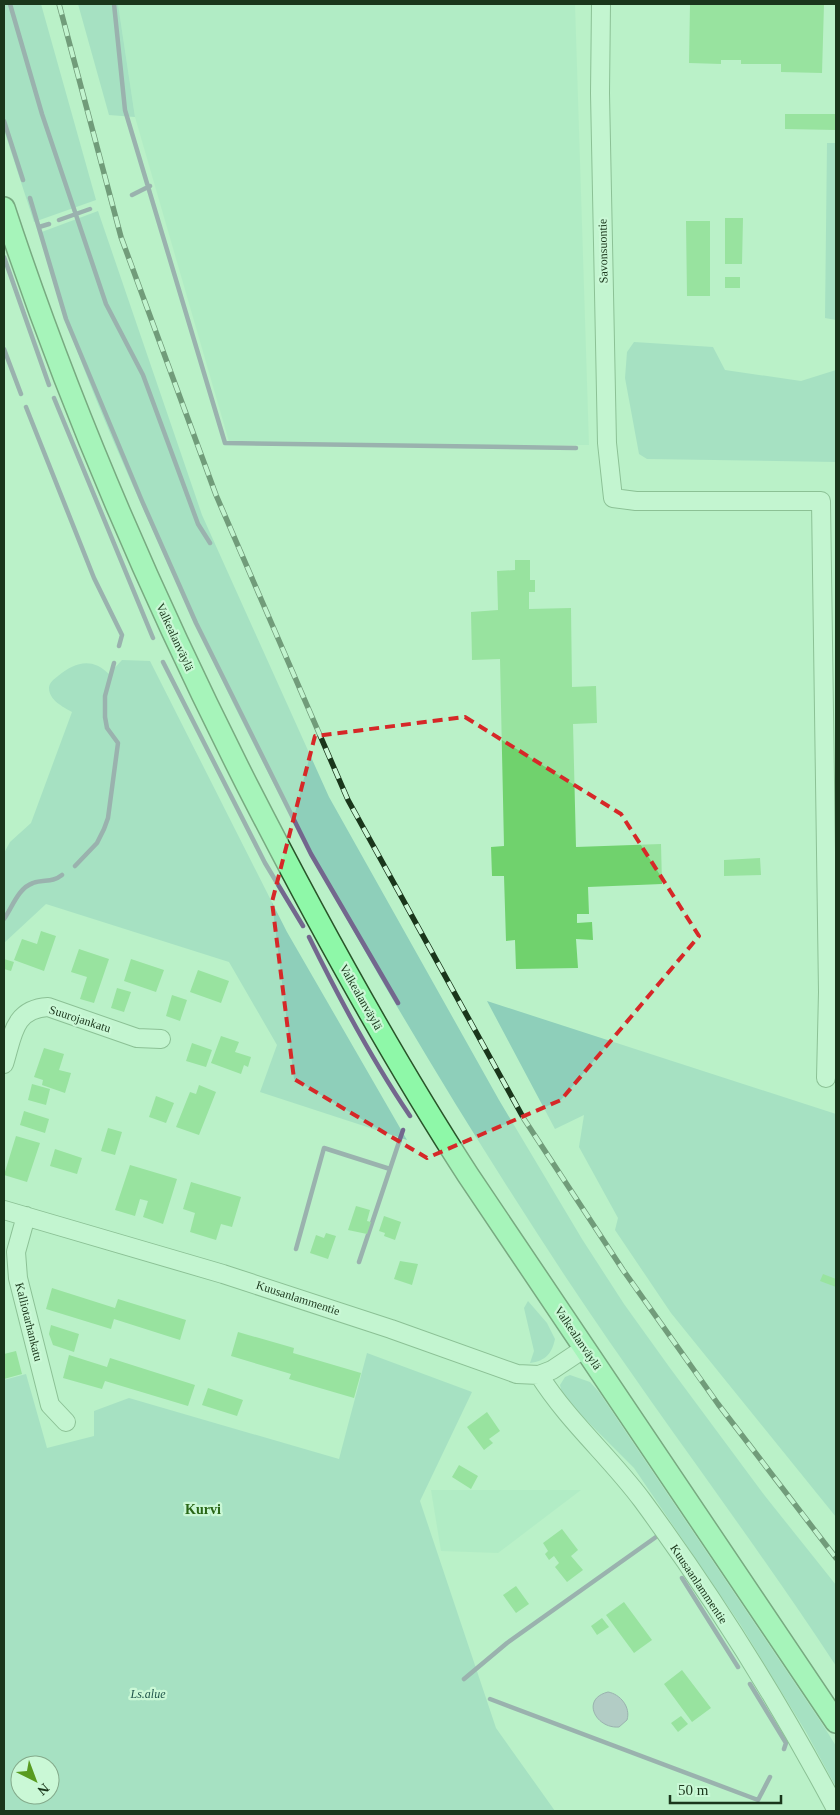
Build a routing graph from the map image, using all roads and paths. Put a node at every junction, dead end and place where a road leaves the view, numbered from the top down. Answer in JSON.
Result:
{"nodes":[{"id":1,"x":601,"y":4,"type":"edge"},
{"id":2,"x":4,"y":208,"type":"edge"},
{"id":3,"x":161,"y":1039,"type":"dead end"},
{"id":4,"x":4,"y":1064,"type":"edge"},
{"id":5,"x":826,"y":1078,"type":"dead end"},
{"id":6,"x":4,"y":1210,"type":"edge"},
{"id":7,"x":26,"y":1216,"type":"junction"},
{"id":8,"x":585,"y":1348,"type":"junction"},
{"id":9,"x":539,"y":1375,"type":"junction"},
{"id":10,"x":66,"y":1422,"type":"dead end"},
{"id":11,"x":836,"y":1722,"type":"edge"},
{"id":12,"x":836,"y":1809,"type":"edge"}],
"edges":[{"from":1,"to":5,"type":"street","name":"Savonsuontie"},
{"from":2,"to":8,"type":"main road","name":"Valkealanväylä"},
{"from":3,"to":4,"type":"street","name":"Suurojankatu"},
{"from":6,"to":7,"type":"street","name":"Kuusanlammentie"},
{"from":7,"to":9,"type":"street","name":"Kuusanlammentie"},
{"from":7,"to":10,"type":"street","name":"Kalliotarhankatu"},
{"from":8,"to":9,"type":"street"},
{"from":8,"to":11,"type":"main road","name":"Valkealanväylä"},
{"from":9,"to":12,"type":"street","name":"Kuusaanlammentie"}]}
